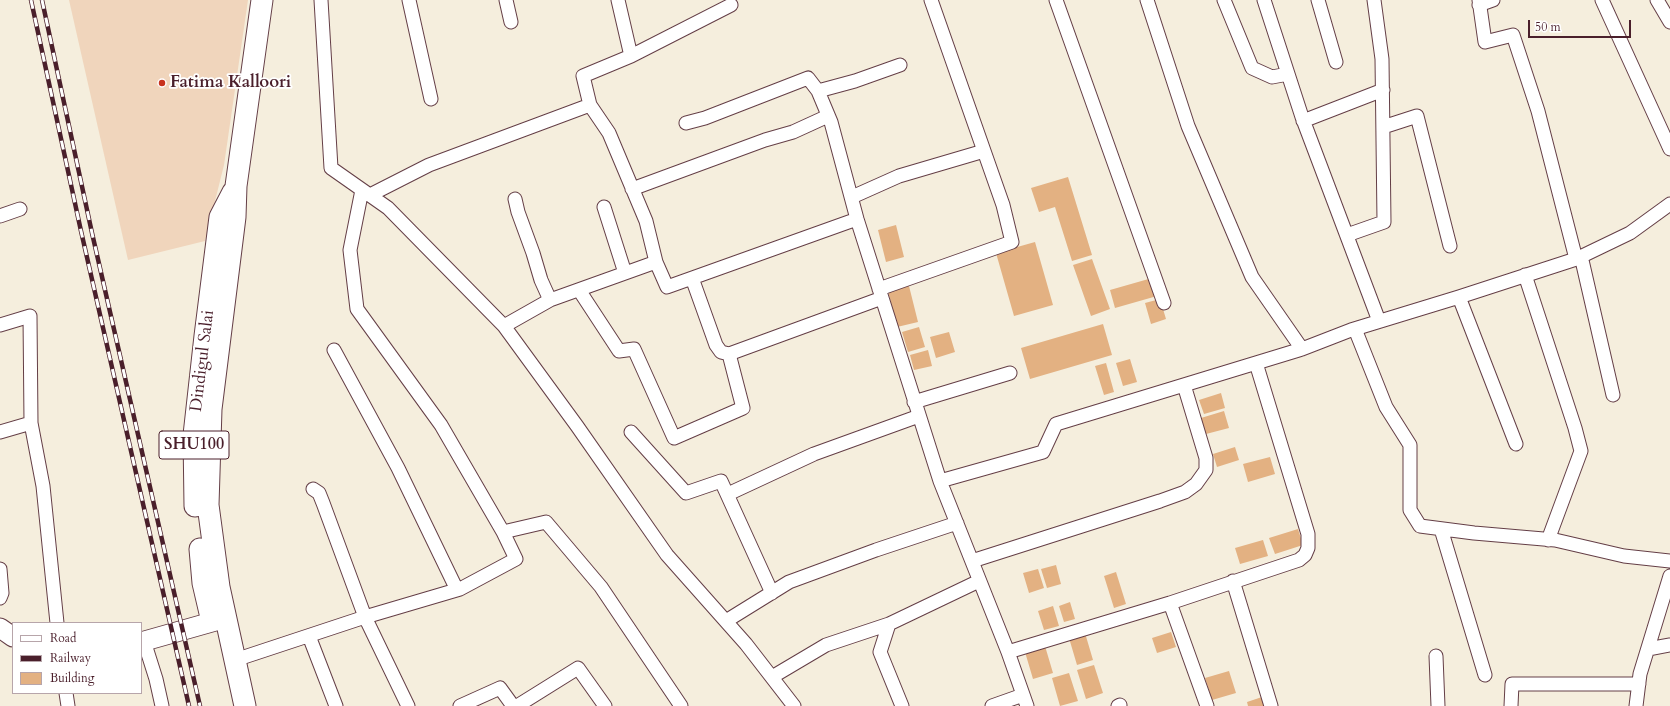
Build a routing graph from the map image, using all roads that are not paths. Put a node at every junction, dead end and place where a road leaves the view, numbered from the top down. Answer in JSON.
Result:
{"nodes":[{"id":1,"x":262,"y":0,"type":"edge"},
{"id":2,"x":321,"y":0,"type":"edge"},
{"id":3,"x":409,"y":0,"type":"edge"},
{"id":4,"x":506,"y":0,"type":"edge"},
{"id":5,"x":618,"y":0,"type":"edge"},
{"id":6,"x":931,"y":0,"type":"edge"},
{"id":7,"x":1056,"y":0,"type":"edge"},
{"id":8,"x":1147,"y":0,"type":"edge"},
{"id":9,"x":1224,"y":0,"type":"edge"},
{"id":10,"x":1264,"y":0,"type":"edge"},
{"id":11,"x":1318,"y":0,"type":"edge"},
{"id":12,"x":1374,"y":0,"type":"edge"},
{"id":13,"x":1493,"y":0,"type":"edge"},
{"id":14,"x":1602,"y":0,"type":"edge"},
{"id":15,"x":1657,"y":0,"type":"edge"},
{"id":16,"x":1479,"y":2,"type":"edge"},
{"id":17,"x":731,"y":6,"type":"dead end"},
{"id":18,"x":511,"y":22,"type":"dead end"},
{"id":19,"x":1670,"y":22,"type":"edge"},
{"id":20,"x":631,"y":56,"type":"junction"},
{"id":21,"x":1336,"y":62,"type":"dead end"},
{"id":22,"x":900,"y":66,"type":"dead end"},
{"id":23,"x":1288,"y":74,"type":"junction"},
{"id":24,"x":1383,"y":90,"type":"junction"},
{"id":25,"x":818,"y":91,"type":"junction"},
{"id":26,"x":430,"y":99,"type":"dead end"},
{"id":27,"x":590,"y":104,"type":"junction"},
{"id":28,"x":828,"y":116,"type":"junction"},
{"id":29,"x":1303,"y":121,"type":"junction"},
{"id":30,"x":686,"y":123,"type":"dead end"},
{"id":31,"x":1383,"y":127,"type":"junction"},
{"id":32,"x":1670,"y":148,"type":"edge"},
{"id":33,"x":984,"y":151,"type":"junction"},
{"id":34,"x":632,"y":189,"type":"junction"},
{"id":35,"x":366,"y":193,"type":"junction"},
{"id":36,"x":852,"y":197,"type":"junction"},
{"id":37,"x":515,"y":200,"type":"dead end"},
{"id":38,"x":1670,"y":204,"type":"edge"},
{"id":39,"x":604,"y":207,"type":"dead end"},
{"id":40,"x":20,"y":209,"type":"dead end"},
{"id":41,"x":0,"y":216,"type":"edge"},
{"id":42,"x":857,"y":219,"type":"junction"},
{"id":43,"x":1347,"y":235,"type":"junction"},
{"id":44,"x":1450,"y":246,"type":"dead end"},
{"id":45,"x":1578,"y":257,"type":"junction"},
{"id":46,"x":656,"y":262,"type":"junction"},
{"id":47,"x":625,"y":273,"type":"junction"},
{"id":48,"x":1525,"y":275,"type":"junction"},
{"id":49,"x":692,"y":278,"type":"junction"},
{"id":50,"x":579,"y":290,"type":"junction"},
{"id":51,"x":880,"y":293,"type":"junction"},
{"id":52,"x":1459,"y":297,"type":"junction"},
{"id":53,"x":550,"y":300,"type":"junction"},
{"id":54,"x":1164,"y":303,"type":"dead end"},
{"id":55,"x":1379,"y":321,"type":"junction"},
{"id":56,"x":0,"y":325,"type":"edge"},
{"id":57,"x":504,"y":326,"type":"junction"},
{"id":58,"x":1355,"y":329,"type":"junction"},
{"id":59,"x":1302,"y":349,"type":"junction"},
{"id":60,"x":334,"y":350,"type":"dead end"},
{"id":61,"x":729,"y":354,"type":"junction"},
{"id":62,"x":1256,"y":363,"type":"junction"},
{"id":63,"x":1010,"y":373,"type":"dead end"},
{"id":64,"x":1184,"y":385,"type":"junction"},
{"id":65,"x":1613,"y":395,"type":"dead end"},
{"id":66,"x":914,"y":402,"type":"junction"},
{"id":67,"x":919,"y":416,"type":"junction"},
{"id":68,"x":31,"y":423,"type":"junction"},
{"id":69,"x":0,"y":432,"type":"edge"},
{"id":70,"x":631,"y":432,"type":"dead end"},
{"id":71,"x":1516,"y":444,"type":"dead end"},
{"id":72,"x":940,"y":481,"type":"junction"},
{"id":73,"x":313,"y":489,"type":"dead end"},
{"id":74,"x":728,"y":494,"type":"junction"},
{"id":75,"x":956,"y":523,"type":"junction"},
{"id":76,"x":1441,"y":529,"type":"junction"},
{"id":77,"x":503,"y":532,"type":"junction"},
{"id":78,"x":1548,"y":540,"type":"junction"},
{"id":79,"x":972,"y":560,"type":"junction"},
{"id":80,"x":1670,"y":562,"type":"edge"},
{"id":81,"x":0,"y":569,"type":"edge"},
{"id":82,"x":1670,"y":576,"type":"edge"},
{"id":83,"x":980,"y":581,"type":"junction"},
{"id":84,"x":1233,"y":581,"type":"junction"},
{"id":85,"x":457,"y":590,"type":"junction"},
{"id":86,"x":772,"y":593,"type":"junction"},
{"id":87,"x":0,"y":598,"type":"edge"},
{"id":88,"x":1170,"y":603,"type":"junction"},
{"id":89,"x":365,"y":617,"type":"junction"},
{"id":90,"x":219,"y":620,"type":"junction"},
{"id":91,"x":726,"y":621,"type":"junction"},
{"id":92,"x":57,"y":622,"type":"edge"},
{"id":93,"x":889,"y":624,"type":"junction"},
{"id":94,"x":0,"y":628,"type":"edge"},
{"id":95,"x":12,"y":636,"type":"edge"},
{"id":96,"x":309,"y":636,"type":"junction"},
{"id":97,"x":143,"y":642,"type":"edge"},
{"id":98,"x":1670,"y":645,"type":"edge"},
{"id":99,"x":1648,"y":650,"type":"junction"},
{"id":100,"x":1008,"y":652,"type":"junction"},
{"id":101,"x":1436,"y":656,"type":"dead end"},
{"id":102,"x":235,"y":660,"type":"junction"},
{"id":103,"x":1485,"y":676,"type":"dead end"},
{"id":104,"x":772,"y":677,"type":"junction"},
{"id":105,"x":1639,"y":684,"type":"junction"},
{"id":106,"x":66,"y":694,"type":"edge"},
{"id":107,"x":1025,"y":700,"type":"edge"},
{"id":108,"x":68,"y":706,"type":"edge"},
{"id":109,"x":162,"y":706,"type":"edge"},
{"id":110,"x":230,"y":706,"type":"edge"},
{"id":111,"x":245,"y":706,"type":"edge"},
{"id":112,"x":336,"y":706,"type":"edge"},
{"id":113,"x":408,"y":706,"type":"edge"},
{"id":114,"x":460,"y":706,"type":"edge"},
{"id":115,"x":513,"y":706,"type":"edge"},
{"id":116,"x":517,"y":706,"type":"edge"},
{"id":117,"x":605,"y":706,"type":"edge"},
{"id":118,"x":681,"y":706,"type":"edge"},
{"id":119,"x":794,"y":706,"type":"edge"},
{"id":120,"x":902,"y":706,"type":"edge"},
{"id":121,"x":992,"y":706,"type":"edge"},
{"id":122,"x":1207,"y":706,"type":"edge"},
{"id":123,"x":1271,"y":706,"type":"edge"},
{"id":124,"x":1438,"y":706,"type":"edge"},
{"id":125,"x":1511,"y":706,"type":"edge"},
{"id":126,"x":1636,"y":706,"type":"edge"}],
"edges":[{"from":1,"to":90,"type":"main road","name":"Dindigul Salai","number":"SHU100"},
{"from":2,"to":35,"type":"street"},
{"from":3,"to":26,"type":"street"},
{"from":4,"to":18,"type":"street"},
{"from":5,"to":20,"type":"street"},
{"from":6,"to":33,"type":"street"},
{"from":7,"to":54,"type":"street"},
{"from":8,"to":59,"type":"street"},
{"from":9,"to":23,"type":"street"},
{"from":10,"to":23,"type":"street"},
{"from":11,"to":21,"type":"street"},
{"from":12,"to":24,"type":"street"},
{"from":13,"to":16,"type":"street"},
{"from":14,"to":32,"type":"street"},
{"from":15,"to":19,"type":"street"},
{"from":16,"to":45,"type":"street"},
{"from":17,"to":20,"type":"street"},
{"from":20,"to":27,"type":"street"},
{"from":22,"to":25,"type":"street"},
{"from":23,"to":29,"type":"street"},
{"from":24,"to":29,"type":"street"},
{"from":24,"to":31,"type":"street"},
{"from":25,"to":28,"type":"street"},
{"from":25,"to":30,"type":"street"},
{"from":27,"to":34,"type":"street"},
{"from":27,"to":35,"type":"street"},
{"from":28,"to":34,"type":"street"},
{"from":28,"to":36,"type":"street"},
{"from":29,"to":43,"type":"street"},
{"from":31,"to":43,"type":"street"},
{"from":31,"to":44,"type":"street"},
{"from":33,"to":36,"type":"street"},
{"from":33,"to":51,"type":"street"},
{"from":34,"to":46,"type":"street"},
{"from":35,"to":57,"type":"street"},
{"from":35,"to":77,"type":"street"},
{"from":36,"to":42,"type":"street"},
{"from":37,"to":53,"type":"street"},
{"from":38,"to":45,"type":"street"},
{"from":39,"to":47,"type":"street"},
{"from":40,"to":41,"type":"street"},
{"from":42,"to":49,"type":"street"},
{"from":42,"to":51,"type":"street"},
{"from":43,"to":55,"type":"street"},
{"from":45,"to":48,"type":"street"},
{"from":45,"to":65,"type":"street"},
{"from":46,"to":47,"type":"street"},
{"from":46,"to":49,"type":"street"},
{"from":47,"to":50,"type":"street"},
{"from":48,"to":52,"type":"street"},
{"from":48,"to":78,"type":"street"},
{"from":49,"to":61,"type":"street"},
{"from":50,"to":53,"type":"street"},
{"from":50,"to":61,"type":"street"},
{"from":51,"to":61,"type":"street"},
{"from":51,"to":66,"type":"street"},
{"from":52,"to":55,"type":"street"},
{"from":52,"to":71,"type":"street"},
{"from":53,"to":57,"type":"street"},
{"from":55,"to":58,"type":"street"},
{"from":56,"to":68,"type":"street"},
{"from":57,"to":91,"type":"street"},
{"from":58,"to":59,"type":"street"},
{"from":58,"to":76,"type":"street"},
{"from":59,"to":62,"type":"street"},
{"from":60,"to":85,"type":"street"},
{"from":62,"to":64,"type":"street"},
{"from":62,"to":84,"type":"street"},
{"from":63,"to":66,"type":"street"},
{"from":64,"to":72,"type":"street"},
{"from":64,"to":79,"type":"street"},
{"from":66,"to":67,"type":"street"},
{"from":67,"to":72,"type":"street"},
{"from":67,"to":74,"type":"street"},
{"from":68,"to":69,"type":"street"},
{"from":68,"to":92,"type":"street"},
{"from":70,"to":74,"type":"street"},
{"from":72,"to":75,"type":"street"},
{"from":73,"to":89,"type":"street"},
{"from":74,"to":86,"type":"street"},
{"from":75,"to":79,"type":"street"},
{"from":75,"to":86,"type":"street"},
{"from":76,"to":78,"type":"street"},
{"from":76,"to":103,"type":"street"},
{"from":77,"to":85,"type":"street"},
{"from":77,"to":118,"type":"street"},
{"from":78,"to":80,"type":"street"},
{"from":79,"to":83,"type":"street"},
{"from":81,"to":87,"type":"street"},
{"from":82,"to":99,"type":"street"},
{"from":83,"to":93,"type":"street"},
{"from":83,"to":100,"type":"street"},
{"from":84,"to":88,"type":"street"},
{"from":84,"to":123,"type":"street"},
{"from":85,"to":89,"type":"street"},
{"from":86,"to":91,"type":"street"},
{"from":88,"to":100,"type":"street"},
{"from":88,"to":122,"type":"street"},
{"from":89,"to":96,"type":"street"},
{"from":89,"to":113,"type":"street"},
{"from":90,"to":97,"type":"main road"},
{"from":90,"to":102,"type":"main road","name":"Dindigul Salai","number":"SHU100"},
{"from":90,"to":110,"type":"main road","name":"Dindigul Salai","number":"SHU100"},
{"from":91,"to":104,"type":"street"},
{"from":93,"to":104,"type":"street"},
{"from":93,"to":120,"type":"street"},
{"from":94,"to":95,"type":"main road"},
{"from":96,"to":102,"type":"street"},
{"from":96,"to":112,"type":"street"},
{"from":97,"to":109,"type":"street"},
{"from":98,"to":99,"type":"street"},
{"from":99,"to":105,"type":"street"},
{"from":100,"to":107,"type":"street"},
{"from":101,"to":124,"type":"street"},
{"from":102,"to":111,"type":"main road","name":"Dindigul Salai","number":"SHU100"},
{"from":104,"to":119,"type":"street"},
{"from":105,"to":125,"type":"street"},
{"from":105,"to":126,"type":"street"},
{"from":106,"to":108,"type":"street"},
{"from":107,"to":121,"type":"street"},
{"from":114,"to":115,"type":"street"},
{"from":116,"to":117,"type":"street"}]}
